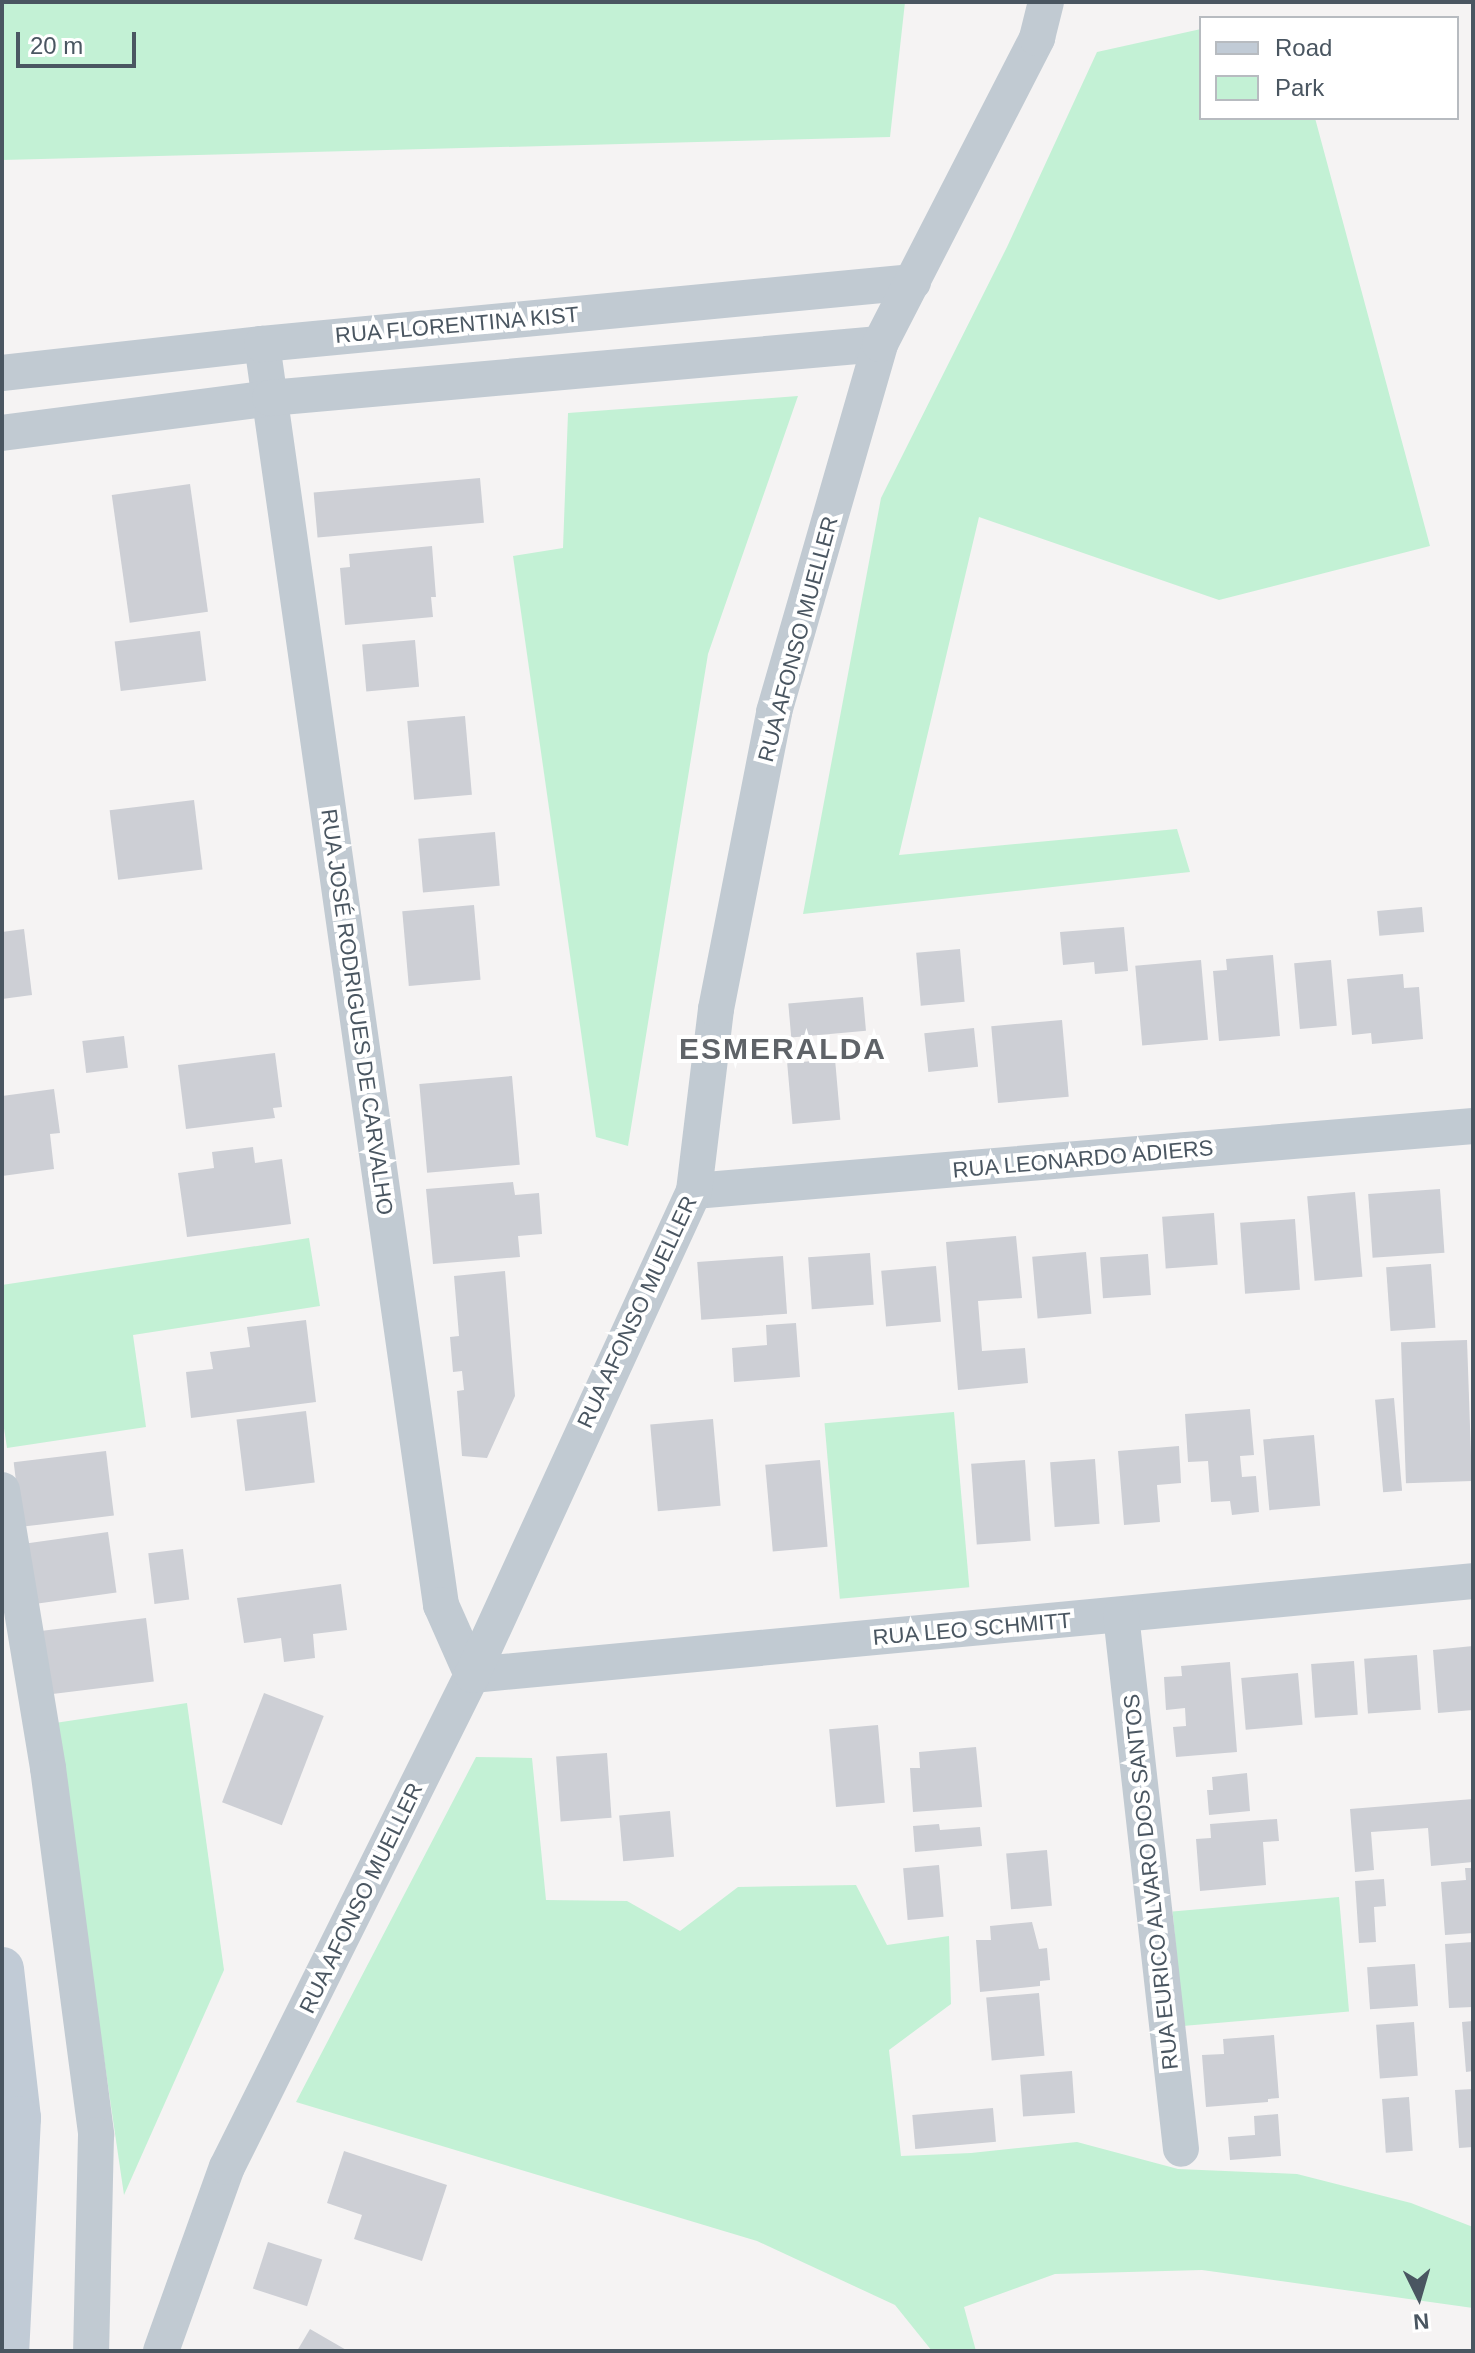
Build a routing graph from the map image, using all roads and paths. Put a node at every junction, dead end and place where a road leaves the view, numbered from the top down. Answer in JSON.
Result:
{"nodes":[{"id":1,"x":1046,"y":2,"type":"edge"},
{"id":2,"x":913,"y":282,"type":"junction"},
{"id":3,"x":262,"y":344,"type":"junction"},
{"id":4,"x":880,"y":344,"type":"junction"},
{"id":5,"x":2,"y":373,"type":"edge"},
{"id":6,"x":270,"y":398,"type":"junction"},
{"id":7,"x":2,"y":433,"type":"edge"},
{"id":8,"x":1473,"y":1126,"type":"edge"},
{"id":9,"x":694,"y":1191,"type":"junction"},
{"id":10,"x":2,"y":1490,"type":"edge"},
{"id":11,"x":1473,"y":1581,"type":"edge"},
{"id":12,"x":1121,"y":1615,"type":"junction"},
{"id":13,"x":472,"y":1675,"type":"junction"},
{"id":14,"x":2,"y":1969,"type":"edge"},
{"id":15,"x":1181,"y":2149,"type":"dead end"},
{"id":16,"x":7,"y":2351,"type":"edge"},
{"id":17,"x":91,"y":2351,"type":"edge"},
{"id":18,"x":161,"y":2351,"type":"edge"}],
"edges":[{"from":1,"to":2,"type":"street","name":"RUA AFONSO MUELLER"},
{"from":2,"to":3,"type":"street","name":"RUA FLORENTINA KIST"},
{"from":2,"to":4,"type":"street","name":"RUA AFONSO MUELLER"},
{"from":3,"to":5,"type":"street","name":"RUA FLORENTINA KIST"},
{"from":3,"to":6,"type":"street","name":"RUA JOSÉ RODRIGUES DE CARVALHO"},
{"from":4,"to":6,"type":"street"},
{"from":4,"to":9,"type":"street","name":"RUA AFONSO MUELLER"},
{"from":6,"to":7,"type":"street"},
{"from":6,"to":13,"type":"street","name":"RUA JOSÉ RODRIGUES DE CARVALHO"},
{"from":8,"to":9,"type":"street","name":"RUA LEONARDO ADIERS"},
{"from":9,"to":13,"type":"street","name":"RUA AFONSO MUELLER"},
{"from":10,"to":17,"type":"street"},
{"from":11,"to":12,"type":"street","name":"RUA LEO SCHMITT"},
{"from":12,"to":13,"type":"street","name":"RUA LEO SCHMITT"},
{"from":12,"to":15,"type":"street","name":"RUA EURICO ALVARO DOS SANTOS"},
{"from":13,"to":18,"type":"street","name":"RUA AFONSO MUELLER"},
{"from":14,"to":16,"type":"main road"}]}
